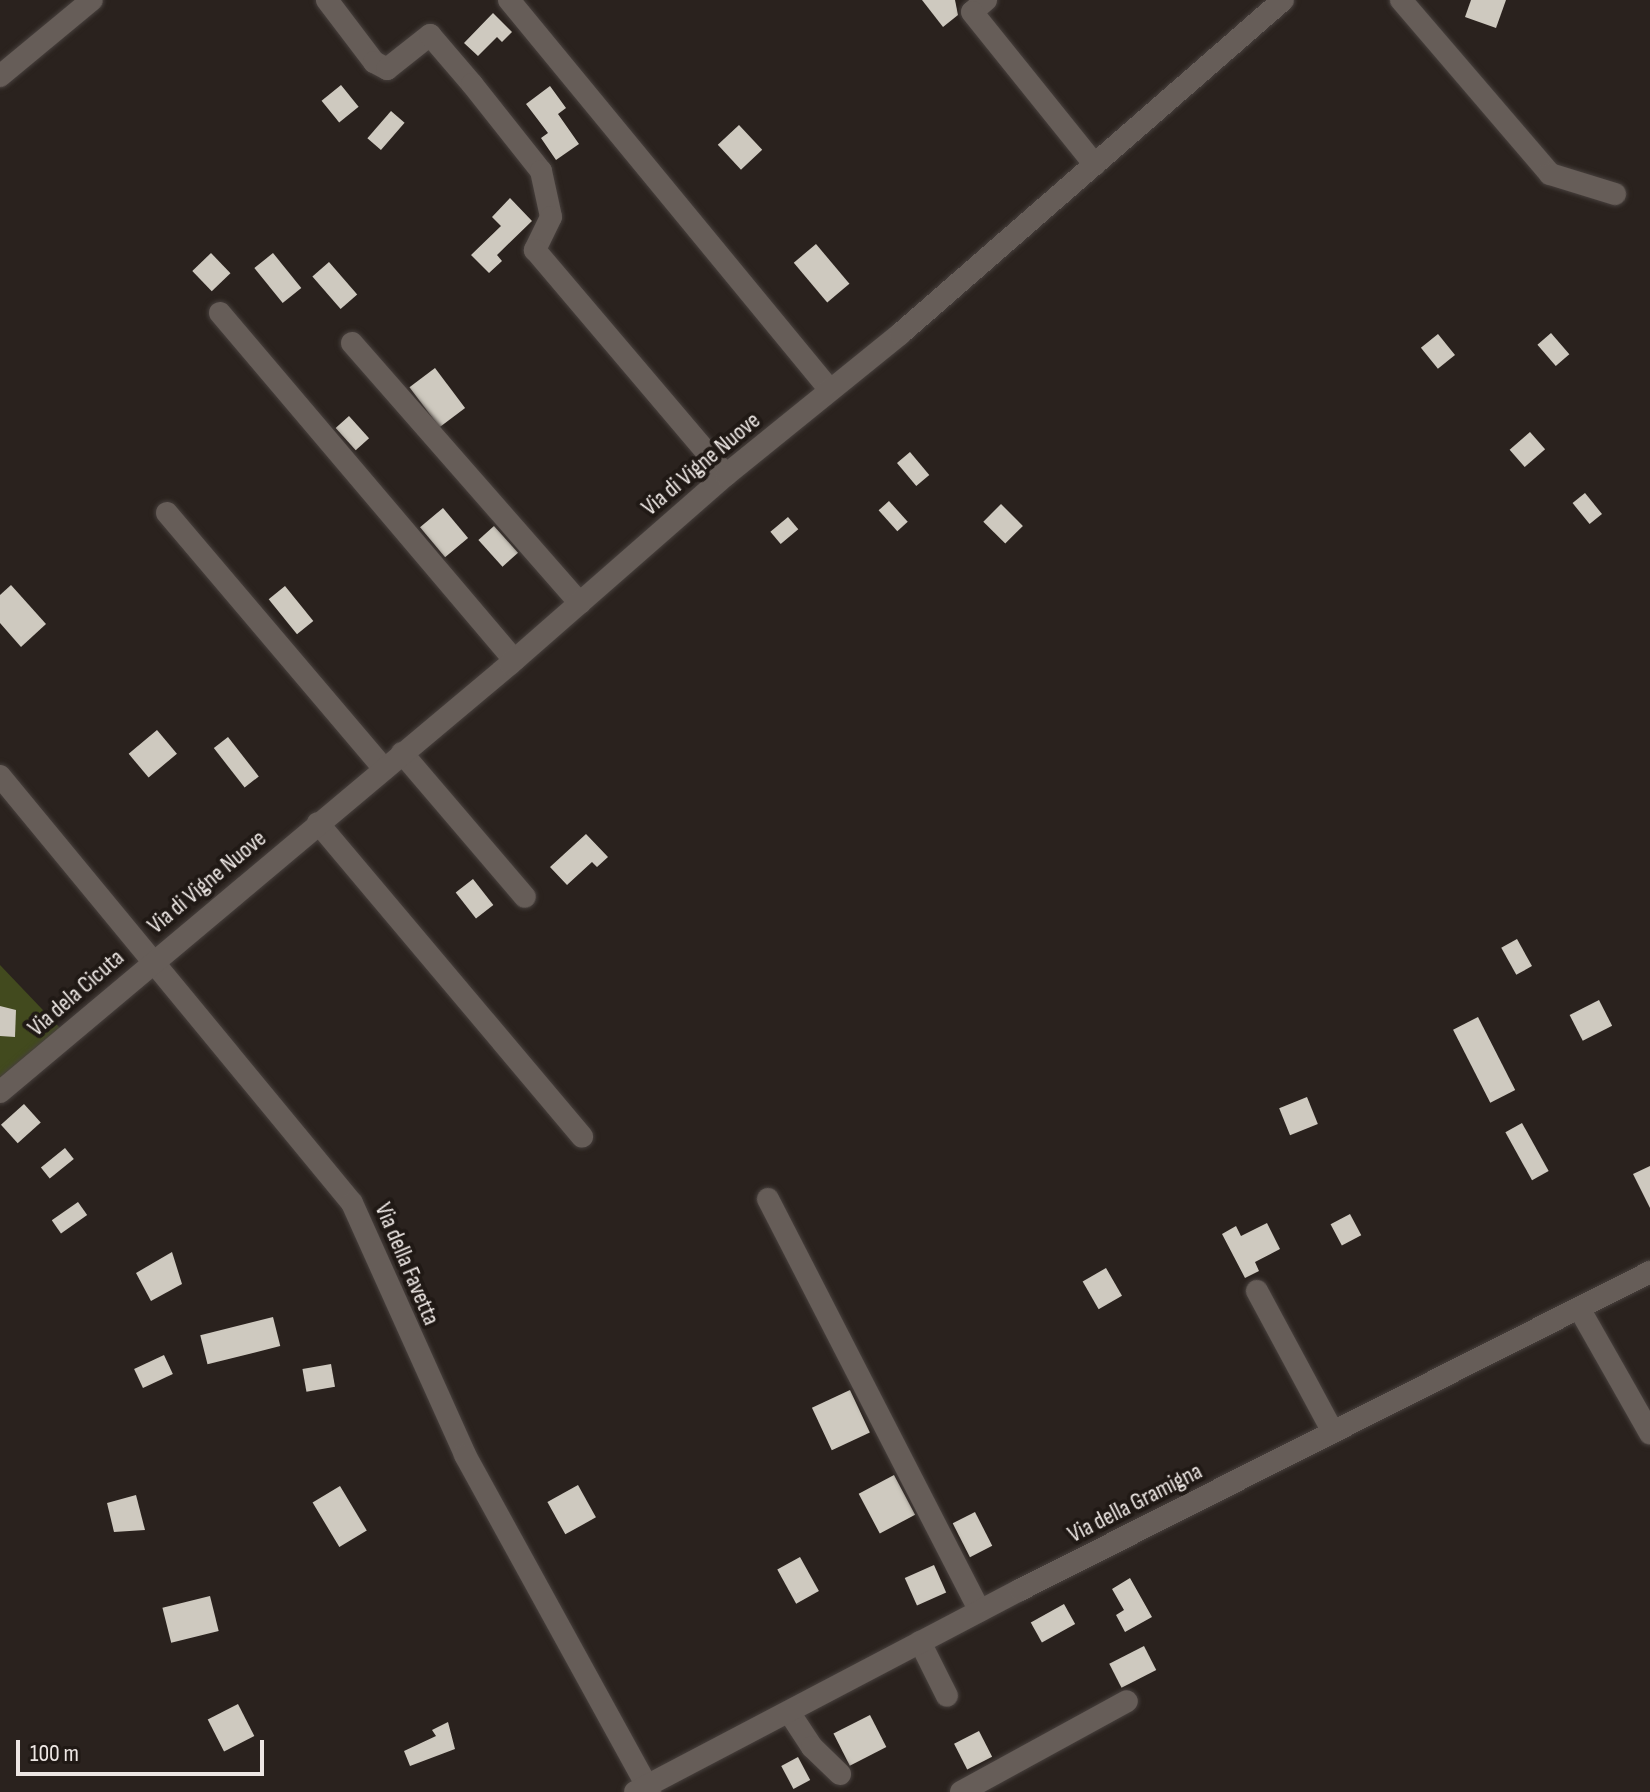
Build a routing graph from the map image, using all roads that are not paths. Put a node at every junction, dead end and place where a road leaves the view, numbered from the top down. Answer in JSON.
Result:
{"nodes":[{"id":1,"x":92,"y":0,"type":"edge"},
{"id":2,"x":327,"y":0,"type":"edge"},
{"id":3,"x":509,"y":0,"type":"edge"},
{"id":4,"x":986,"y":0,"type":"edge"},
{"id":5,"x":1283,"y":0,"type":"edge"},
{"id":6,"x":1401,"y":0,"type":"edge"},
{"id":7,"x":0,"y":76,"type":"edge"},
{"id":8,"x":1095,"y":165,"type":"junction"},
{"id":9,"x":1615,"y":194,"type":"dead end"},
{"id":10,"x":220,"y":313,"type":"dead end"},
{"id":11,"x":352,"y":343,"type":"dead end"},
{"id":12,"x":830,"y":390,"type":"junction"},
{"id":13,"x":726,"y":475,"type":"junction"},
{"id":14,"x":167,"y":513,"type":"dead end"},
{"id":15,"x":580,"y":603,"type":"junction"},
{"id":16,"x":514,"y":660,"type":"junction"},
{"id":17,"x":402,"y":753,"type":"junction"},
{"id":18,"x":383,"y":768,"type":"junction"},
{"id":19,"x":0,"y":776,"type":"edge"},
{"id":20,"x":318,"y":823,"type":"junction"},
{"id":21,"x":525,"y":897,"type":"dead end"},
{"id":22,"x":150,"y":964,"type":"junction"},
{"id":23,"x":0,"y":1092,"type":"edge"},
{"id":24,"x":582,"y":1137,"type":"dead end"},
{"id":25,"x":768,"y":1199,"type":"dead end"},
{"id":26,"x":1650,"y":1272,"type":"edge"},
{"id":27,"x":1257,"y":1291,"type":"dead end"},
{"id":28,"x":1580,"y":1310,"type":"junction"},
{"id":29,"x":1333,"y":1432,"type":"junction"},
{"id":30,"x":1650,"y":1433,"type":"edge"},
{"id":31,"x":980,"y":1611,"type":"junction"},
{"id":32,"x":920,"y":1642,"type":"junction"},
{"id":33,"x":947,"y":1696,"type":"dead end"},
{"id":34,"x":1127,"y":1701,"type":"dead end"},
{"id":35,"x":789,"y":1712,"type":"junction"},
{"id":36,"x":840,"y":1774,"type":"dead end"},
{"id":37,"x":644,"y":1790,"type":"edge"},
{"id":38,"x":961,"y":1792,"type":"edge"}],
"edges":[{"from":1,"to":7,"type":"street"},
{"from":2,"to":13,"type":"street"},
{"from":3,"to":12,"type":"street"},
{"from":4,"to":8,"type":"street"},
{"from":5,"to":8,"type":"street","name":"Via di Vigne Nuove"},
{"from":6,"to":9,"type":"street"},
{"from":8,"to":12,"type":"street","name":"Via di Vigne Nuove"},
{"from":10,"to":16,"type":"street"},
{"from":11,"to":15,"type":"street"},
{"from":12,"to":13,"type":"street","name":"Via di Vigne Nuove"},
{"from":13,"to":15,"type":"street","name":"Via di Vigne Nuove"},
{"from":14,"to":18,"type":"street"},
{"from":15,"to":16,"type":"street","name":"Via di Vigne Nuove"},
{"from":16,"to":17,"type":"street","name":"Via di Vigne Nuove"},
{"from":17,"to":18,"type":"street","name":"Via di Vigne Nuove"},
{"from":17,"to":21,"type":"street"},
{"from":18,"to":20,"type":"street","name":"Via di Vigne Nuove"},
{"from":19,"to":22,"type":"street","name":"Via della Favetta"},
{"from":20,"to":22,"type":"street","name":"Via di Vigne Nuove"},
{"from":20,"to":24,"type":"street"},
{"from":22,"to":23,"type":"street","name":"Via dela Cicuta"},
{"from":22,"to":37,"type":"street","name":"Via della Favetta"},
{"from":25,"to":31,"type":"street"},
{"from":26,"to":28,"type":"street","name":"Via della Gramigna"},
{"from":27,"to":29,"type":"street"},
{"from":28,"to":29,"type":"street","name":"Via della Gramigna"},
{"from":28,"to":30,"type":"street"},
{"from":29,"to":31,"type":"street","name":"Via della Gramigna"},
{"from":31,"to":32,"type":"street","name":"Via della Gramigna"},
{"from":32,"to":33,"type":"street"},
{"from":32,"to":35,"type":"street","name":"Via della Gramigna"},
{"from":34,"to":38,"type":"street"},
{"from":35,"to":36,"type":"street"},
{"from":35,"to":37,"type":"street","name":"Via della Gramigna"}]}
